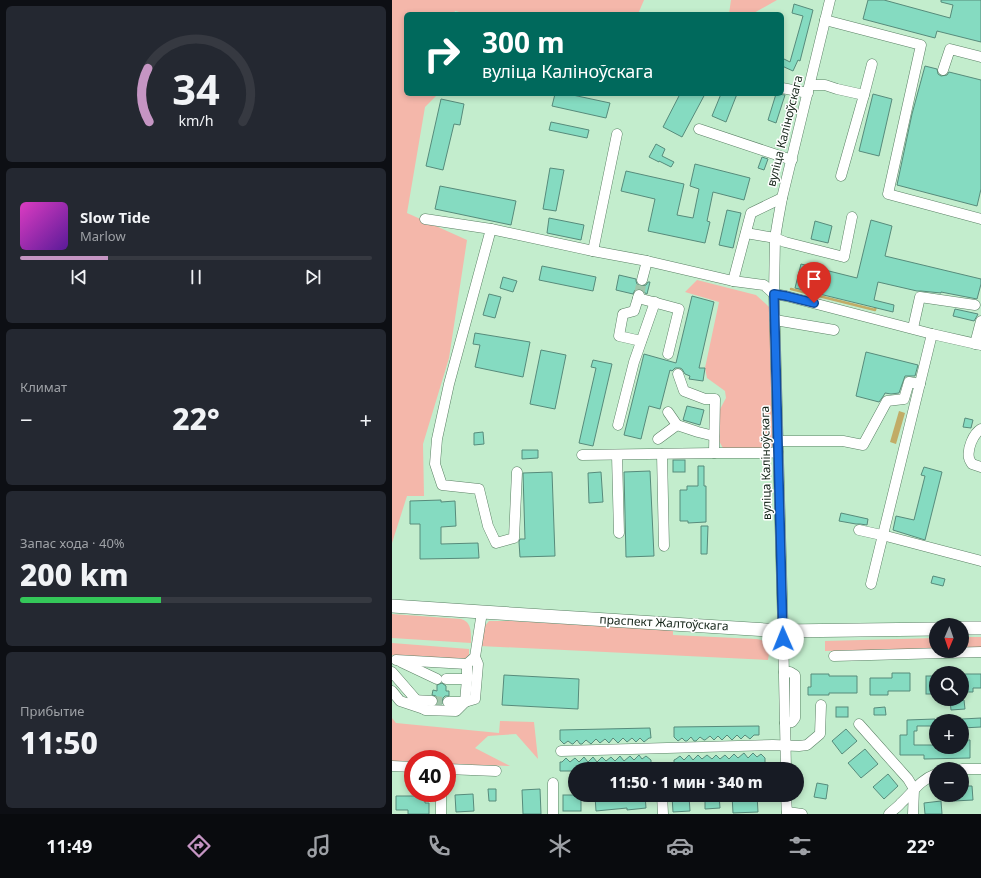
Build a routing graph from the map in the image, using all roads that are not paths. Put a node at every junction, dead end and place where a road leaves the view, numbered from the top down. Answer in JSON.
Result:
{"nodes":[{"id":1,"x":830,"y":0,"type":"edge"},
{"id":2,"x":825,"y":20,"type":"junction"},
{"id":3,"x":981,"y":57,"type":"edge"},
{"id":4,"x":872,"y":64,"type":"dead end"},
{"id":5,"x":943,"y":70,"type":"dead end"},
{"id":6,"x":784,"y":88,"type":"edge"},
{"id":7,"x":809,"y":89,"type":"junction"},
{"id":8,"x":864,"y":95,"type":"junction"},
{"id":9,"x":699,"y":129,"type":"dead end"},
{"id":10,"x":617,"y":134,"type":"dead end"},
{"id":11,"x":792,"y":160,"type":"junction"},
{"id":12,"x":841,"y":176,"type":"dead end"},
{"id":13,"x":782,"y":198,"type":"junction"},
{"id":14,"x":852,"y":218,"type":"dead end"},
{"id":15,"x":981,"y":218,"type":"edge"},
{"id":16,"x":425,"y":219,"type":"dead end"},
{"id":17,"x":491,"y":229,"type":"junction"},
{"id":18,"x":746,"y":233,"type":"junction"},
{"id":19,"x":775,"y":238,"type":"junction"},
{"id":20,"x":593,"y":251,"type":"junction"},
{"id":21,"x":647,"y":261,"type":"junction"},
{"id":22,"x":642,"y":280,"type":"tunnel mouth"},
{"id":23,"x":733,"y":281,"type":"junction"},
{"id":24,"x":774,"y":294,"type":"junction"},
{"id":25,"x":654,"y":302,"type":"junction"},
{"id":26,"x":975,"y":305,"type":"dead end"},
{"id":27,"x":775,"y":320,"type":"junction"},
{"id":28,"x":981,"y":321,"type":"edge"},
{"id":29,"x":913,"y":328,"type":"junction"},
{"id":30,"x":834,"y":330,"type":"dead end"},
{"id":31,"x":932,"y":334,"type":"junction"},
{"id":32,"x":641,"y":341,"type":"junction"},
{"id":33,"x":978,"y":345,"type":"edge"},
{"id":34,"x":668,"y":354,"type":"dead end"},
{"id":35,"x":678,"y":374,"type":"dead end"},
{"id":36,"x":920,"y":384,"type":"junction"},
{"id":37,"x":668,"y":412,"type":"dead end"},
{"id":38,"x":618,"y":425,"type":"dead end"},
{"id":39,"x":677,"y":426,"type":"junction"},
{"id":40,"x":981,"y":429,"type":"edge"},
{"id":41,"x":714,"y":436,"type":"junction"},
{"id":42,"x":658,"y":439,"type":"dead end"},
{"id":43,"x":779,"y":441,"type":"junction"},
{"id":44,"x":778,"y":452,"type":"junction"},
{"id":45,"x":714,"y":453,"type":"junction"},
{"id":46,"x":662,"y":454,"type":"junction"},
{"id":47,"x":582,"y":455,"type":"dead end"},
{"id":48,"x":618,"y":455,"type":"junction"},
{"id":49,"x":981,"y":467,"type":"edge"},
{"id":50,"x":517,"y":472,"type":"dead end"},
{"id":51,"x":859,"y":530,"type":"dead end"},
{"id":52,"x":619,"y":533,"type":"dead end"},
{"id":53,"x":882,"y":535,"type":"junction"},
{"id":54,"x":664,"y":546,"type":"dead end"},
{"id":55,"x":981,"y":561,"type":"edge"},
{"id":56,"x":871,"y":584,"type":"dead end"},
{"id":57,"x":392,"y":606,"type":"edge"},
{"id":58,"x":482,"y":612,"type":"junction"},
{"id":59,"x":969,"y":628,"type":"edge"},
{"id":60,"x":981,"y":628,"type":"edge"},
{"id":61,"x":929,"y":629,"type":"edge"},
{"id":62,"x":783,"y":630,"type":"junction"},
{"id":63,"x":981,"y":652,"type":"edge"},
{"id":64,"x":834,"y":656,"type":"dead end"},
{"id":65,"x":475,"y":657,"type":"junction"},
{"id":66,"x":394,"y":659,"type":"edge"},
{"id":67,"x":467,"y":664,"type":"junction"},
{"id":68,"x":392,"y":672,"type":"edge"},
{"id":69,"x":467,"y":679,"type":"junction"},
{"id":70,"x":392,"y":681,"type":"edge"},
{"id":71,"x":392,"y":691,"type":"edge"},
{"id":72,"x":408,"y":700,"type":"junction"},
{"id":73,"x":432,"y":701,"type":"tunnel mouth"},
{"id":74,"x":448,"y":702,"type":"tunnel mouth"},
{"id":75,"x":465,"y":702,"type":"junction"},
{"id":76,"x":821,"y":706,"type":"dead end"},
{"id":77,"x":425,"y":710,"type":"junction"},
{"id":78,"x":859,"y":724,"type":"dead end"},
{"id":79,"x":786,"y":745,"type":"junction"},
{"id":80,"x":561,"y":751,"type":"dead end"},
{"id":81,"x":786,"y":762,"type":"edge"},
{"id":82,"x":392,"y":766,"type":"edge"},
{"id":83,"x":404,"y":767,"type":"edge"},
{"id":84,"x":456,"y":769,"type":"edge"},
{"id":85,"x":969,"y":769,"type":"edge"},
{"id":86,"x":981,"y":769,"type":"edge"},
{"id":87,"x":496,"y":771,"type":"dead end"},
{"id":88,"x":929,"y":777,"type":"edge"},
{"id":89,"x":553,"y":783,"type":"dead end"},
{"id":90,"x":914,"y":789,"type":"junction"},
{"id":91,"x":441,"y":802,"type":"edge"},
{"id":92,"x":662,"y":802,"type":"edge"},
{"id":93,"x":786,"y":802,"type":"edge"},
{"id":94,"x":787,"y":813,"type":"edge"},
{"id":95,"x":441,"y":814,"type":"edge"},
{"id":96,"x":553,"y":814,"type":"edge"},
{"id":97,"x":662,"y":814,"type":"edge"},
{"id":98,"x":802,"y":814,"type":"edge"},
{"id":99,"x":889,"y":814,"type":"edge"},
{"id":100,"x":913,"y":814,"type":"edge"}],
"edges":[{"from":1,"to":2,"type":"street","name":"вуліца Каліноўскага"},
{"from":2,"to":7,"type":"street","name":"вуліца Каліноўскага"},
{"from":2,"to":15,"type":"street"},
{"from":3,"to":5,"type":"street"},
{"from":4,"to":8,"type":"street"},
{"from":6,"to":7,"type":"street"},
{"from":7,"to":8,"type":"street"},
{"from":7,"to":11,"type":"street","name":"вуліца Каліноўскага"},
{"from":8,"to":12,"type":"street"},
{"from":9,"to":11,"type":"street"},
{"from":10,"to":20,"type":"street"},
{"from":11,"to":13,"type":"street","name":"вуліца Каліноўскага"},
{"from":13,"to":18,"type":"street"},
{"from":13,"to":19,"type":"street","name":"вуліца Каліноўскага"},
{"from":14,"to":19,"type":"street"},
{"from":16,"to":17,"type":"street"},
{"from":17,"to":20,"type":"street"},
{"from":17,"to":50,"type":"street"},
{"from":18,"to":19,"type":"street"},
{"from":18,"to":23,"type":"street"},
{"from":19,"to":24,"type":"street","name":"вуліца Каліноўскага"},
{"from":20,"to":21,"type":"street"},
{"from":21,"to":22,"type":"street"},
{"from":21,"to":23,"type":"street"},
{"from":23,"to":24,"type":"street"},
{"from":24,"to":27,"type":"street","name":"вуліца Каліноўскага"},
{"from":24,"to":29,"type":"street"},
{"from":25,"to":32,"type":"street"},
{"from":25,"to":32,"type":"street"},
{"from":25,"to":34,"type":"street"},
{"from":26,"to":29,"type":"street"},
{"from":27,"to":30,"type":"street"},
{"from":27,"to":43,"type":"street","name":"вуліца Каліноўскага"},
{"from":28,"to":33,"type":"street"},
{"from":29,"to":31,"type":"street"},
{"from":31,"to":33,"type":"street"},
{"from":31,"to":36,"type":"street"},
{"from":32,"to":38,"type":"street"},
{"from":35,"to":41,"type":"street"},
{"from":36,"to":43,"type":"street"},
{"from":36,"to":53,"type":"street"},
{"from":37,"to":39,"type":"street"},
{"from":39,"to":41,"type":"street"},
{"from":39,"to":42,"type":"street"},
{"from":40,"to":49,"type":"street"},
{"from":41,"to":45,"type":"street"},
{"from":43,"to":44,"type":"street","name":"вуліца Каліноўскага"},
{"from":44,"to":45,"type":"street"},
{"from":44,"to":62,"type":"street","name":"вуліца Каліноўскага"},
{"from":45,"to":46,"type":"street"},
{"from":46,"to":48,"type":"street"},
{"from":46,"to":54,"type":"street"},
{"from":47,"to":48,"type":"street"},
{"from":48,"to":52,"type":"street"},
{"from":51,"to":53,"type":"street"},
{"from":53,"to":55,"type":"street"},
{"from":53,"to":56,"type":"street"},
{"from":57,"to":58,"type":"main road","name":"праспект Жалтоўскага"},
{"from":58,"to":62,"type":"main road","name":"праспект Жалтоўскага"},
{"from":58,"to":65,"type":"street"},
{"from":59,"to":60,"type":"main road"},
{"from":61,"to":62,"type":"main road","name":"праспект Жалтоўскага"},
{"from":62,"to":79,"type":"street","name":"вуліца Каліноўскага"},
{"from":63,"to":64,"type":"street"},
{"from":65,"to":67,"type":"street"},
{"from":65,"to":75,"type":"street"},
{"from":66,"to":67,"type":"street"},
{"from":66,"to":69,"type":"street"},
{"from":67,"to":69,"type":"street"},
{"from":68,"to":72,"type":"street"},
{"from":69,"to":75,"type":"street"},
{"from":70,"to":72,"type":"street"},
{"from":71,"to":72,"type":"street"},
{"from":72,"to":73,"type":"street"},
{"from":72,"to":77,"type":"street"},
{"from":72,"to":77,"type":"street"},
{"from":74,"to":75,"type":"street"},
{"from":75,"to":77,"type":"street"},
{"from":76,"to":79,"type":"street"},
{"from":78,"to":90,"type":"street"},
{"from":79,"to":80,"type":"street"},
{"from":79,"to":81,"type":"street","name":"вуліца Каліноўскага"},
{"from":82,"to":83,"type":"street"},
{"from":84,"to":87,"type":"street"},
{"from":85,"to":86,"type":"street"},
{"from":88,"to":90,"type":"street"},
{"from":89,"to":96,"type":"street"},
{"from":90,"to":99,"type":"street"},
{"from":90,"to":100,"type":"street"},
{"from":91,"to":95,"type":"street"},
{"from":92,"to":97,"type":"street"},
{"from":93,"to":94,"type":"street"},
{"from":94,"to":98,"type":"street"}]}
